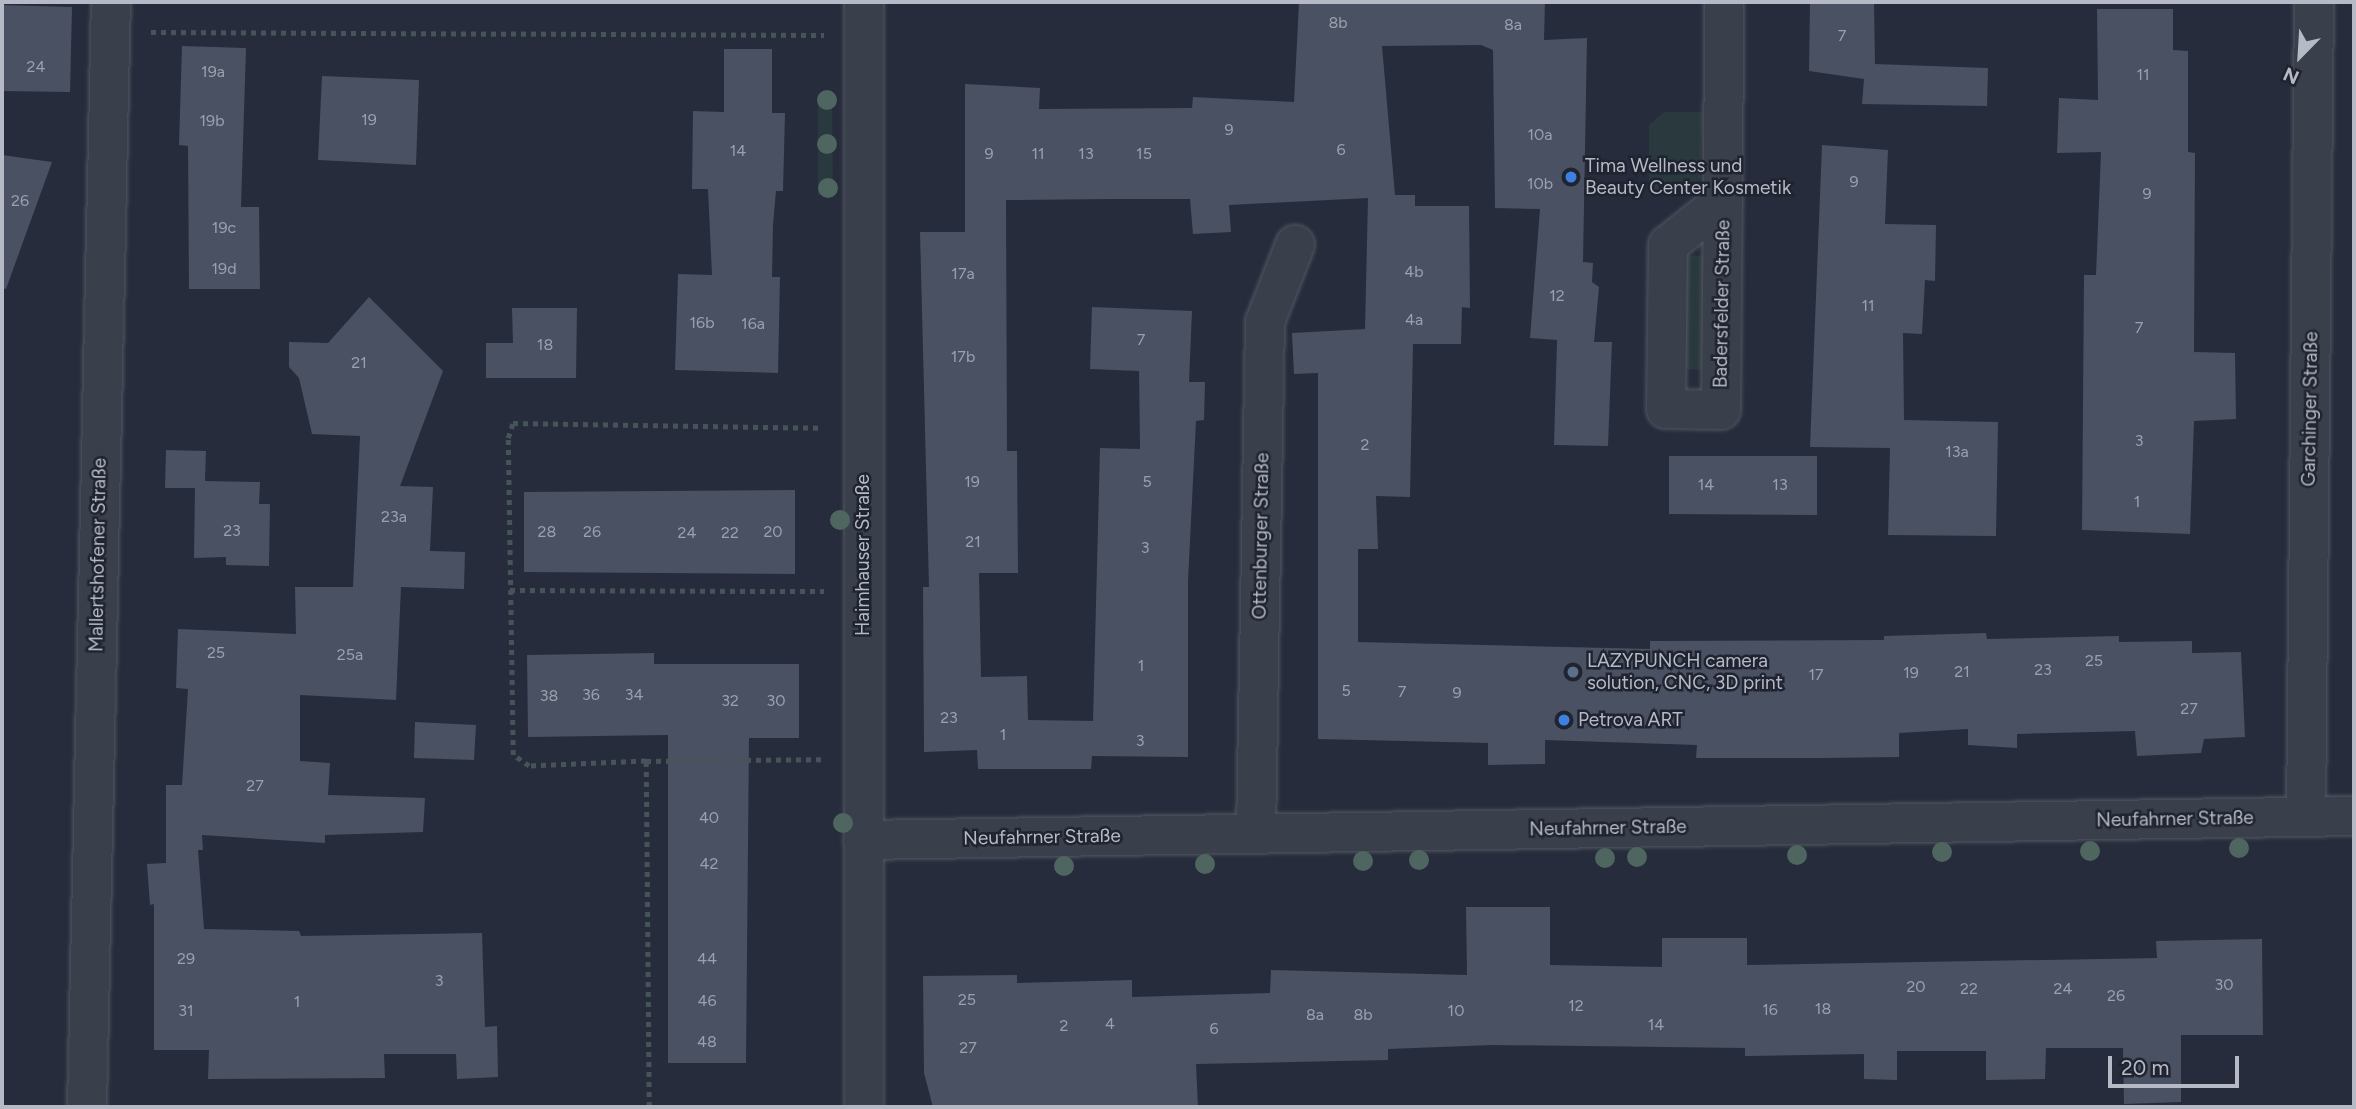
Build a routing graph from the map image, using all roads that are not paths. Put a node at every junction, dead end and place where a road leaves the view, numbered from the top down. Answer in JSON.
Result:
{"nodes":[{"id":1,"x":1724,"y":2,"type":"edge"},
{"id":2,"x":2314,"y":2,"type":"edge"},
{"id":3,"x":110,"y":16,"type":"edge"},
{"id":4,"x":864,"y":18,"type":"edge"},
{"id":5,"x":1723,"y":201,"type":"junction"},
{"id":6,"x":1296,"y":245,"type":"dead end"},
{"id":7,"x":2354,"y":816,"type":"edge"},
{"id":8,"x":2306,"y":817,"type":"junction"},
{"id":9,"x":1256,"y":833,"type":"junction"},
{"id":10,"x":863,"y":839,"type":"junction"},
{"id":11,"x":87,"y":1107,"type":"edge"},
{"id":12,"x":864,"y":1107,"type":"edge"}],
"edges":[{"from":1,"to":5,"type":"street","name":"Badersfelder Straße"},
{"from":2,"to":8,"type":"street","name":"Garchinger Straße"},
{"from":3,"to":11,"type":"street","name":"Mallertshofener Straße"},
{"from":4,"to":10,"type":"street","name":"Haimhauser Straße"},
{"from":5,"to":5,"type":"street","name":"Badersfelder Straße"},
{"from":6,"to":9,"type":"street","name":"Ottenburger Straße"},
{"from":7,"to":8,"type":"street","name":"Neufahrner Straße"},
{"from":8,"to":9,"type":"street","name":"Neufahrner Straße"},
{"from":9,"to":10,"type":"street","name":"Neufahrner Straße"},
{"from":10,"to":12,"type":"street","name":"Haimhauser Straße"}]}
